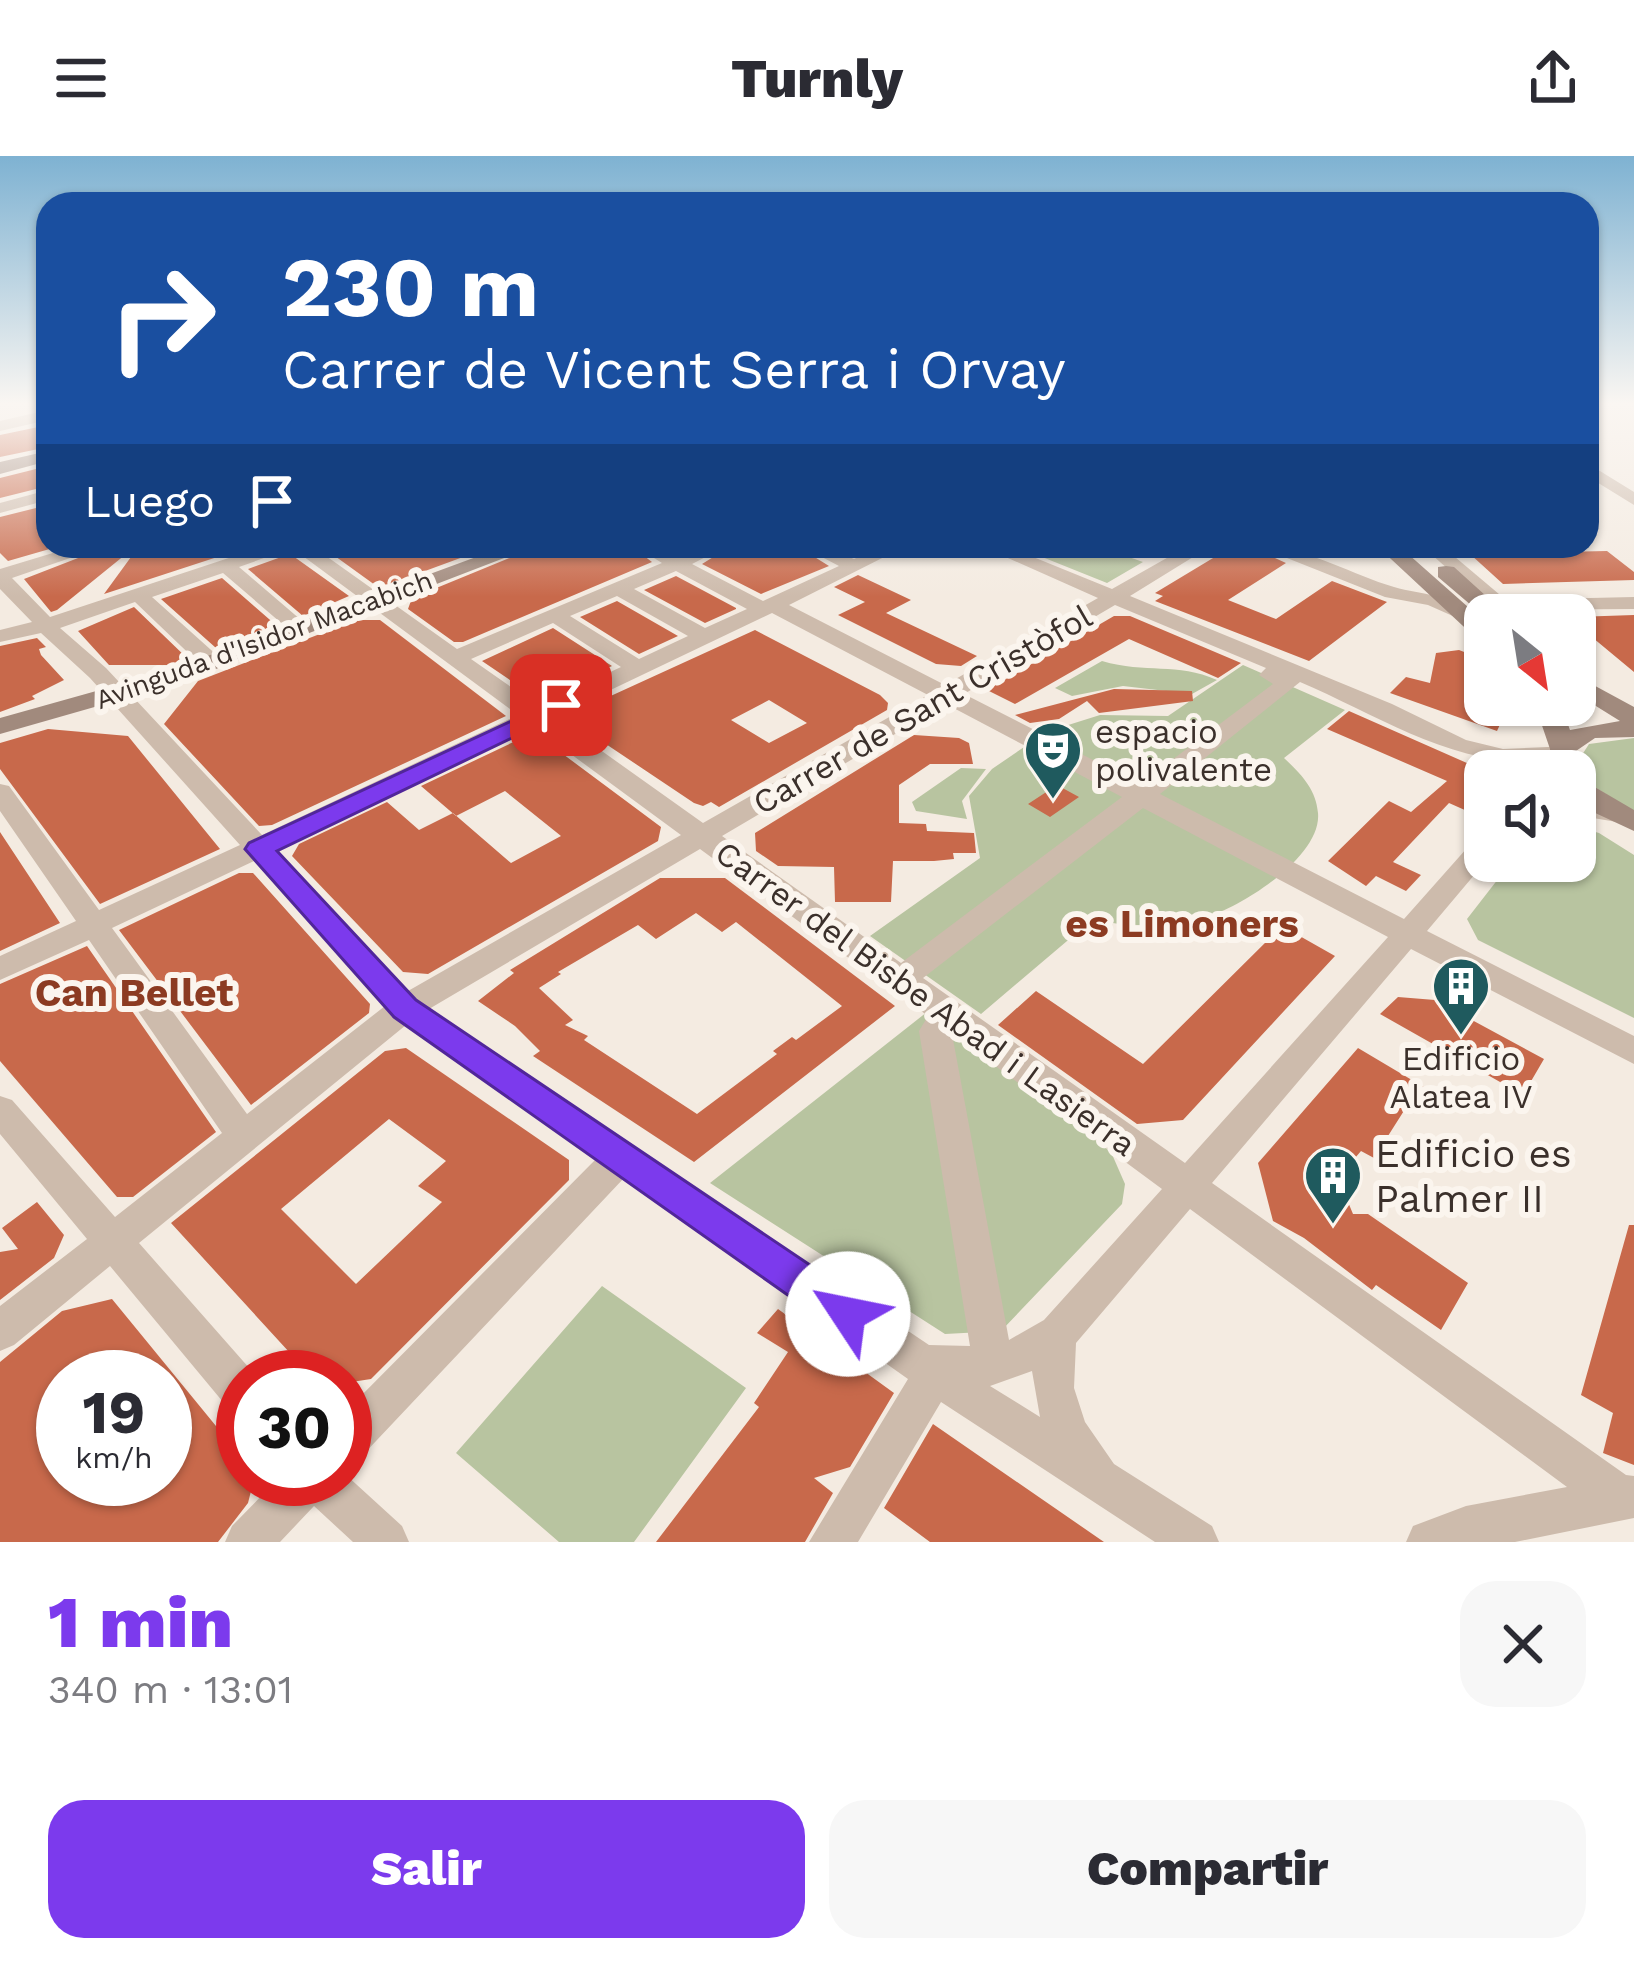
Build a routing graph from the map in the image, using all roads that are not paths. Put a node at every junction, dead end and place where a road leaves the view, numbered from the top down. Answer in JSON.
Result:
{"nodes":[{"id":1,"x":1599,"y":476,"type":"edge"},
{"id":2,"x":1629,"y":492,"type":"edge"},
{"id":3,"x":36,"y":498,"type":"edge"},
{"id":4,"x":0,"y":508,"type":"edge"},
{"id":5,"x":58,"y":558,"type":"edge"},
{"id":6,"x":248,"y":558,"type":"edge"},
{"id":7,"x":317,"y":558,"type":"edge"},
{"id":8,"x":492,"y":558,"type":"edge"},
{"id":9,"x":665,"y":558,"type":"edge"},
{"id":10,"x":690,"y":558,"type":"edge"},
{"id":11,"x":836,"y":558,"type":"edge"},
{"id":12,"x":871,"y":558,"type":"edge"},
{"id":13,"x":1019,"y":558,"type":"edge"},
{"id":14,"x":1182,"y":558,"type":"edge"},
{"id":15,"x":1298,"y":558,"type":"edge"},
{"id":16,"x":1400,"y":558,"type":"edge"},
{"id":17,"x":1432,"y":558,"type":"edge"},
{"id":18,"x":1444,"y":558,"type":"edge"},
{"id":19,"x":676,"y":564,"type":"junction"},
{"id":20,"x":854,"y":566,"type":"junction"},
{"id":21,"x":231,"y":570,"type":"dead end"},
{"id":22,"x":0,"y":576,"type":"edge"},
{"id":23,"x":618,"y":588,"type":"junction"},
{"id":24,"x":1478,"y":594,"type":"edge"},
{"id":25,"x":1482,"y":594,"type":"edge"},
{"id":26,"x":1115,"y":597,"type":"junction"},
{"id":27,"x":143,"y":599,"type":"dead end"},
{"id":28,"x":376,"y":601,"type":"junction"},
{"id":29,"x":1634,"y":603,"type":"edge"},
{"id":30,"x":1596,"y":605,"type":"edge"},
{"id":31,"x":768,"y":607,"type":"junction"},
{"id":32,"x":554,"y":615,"type":"junction"},
{"id":33,"x":1464,"y":615,"type":"joint"},
{"id":34,"x":48,"y":625,"type":"junction"},
{"id":35,"x":301,"y":629,"type":"junction"},
{"id":36,"x":0,"y":636,"type":"edge"},
{"id":37,"x":705,"y":637,"type":"junction"},
{"id":38,"x":454,"y":658,"type":"junction"},
{"id":39,"x":212,"y":663,"type":"junction"},
{"id":40,"x":1283,"y":666,"type":"junction"},
{"id":41,"x":638,"y":668,"type":"junction"},
{"id":42,"x":1596,"y":695,"type":"edge"},
{"id":43,"x":116,"y":696,"type":"junction"},
{"id":44,"x":945,"y":696,"type":"junction"},
{"id":45,"x":536,"y":717,"type":"junction"},
{"id":46,"x":1634,"y":718,"type":"edge"},
{"id":47,"x":0,"y":726,"type":"edge"},
{"id":48,"x":1634,"y":729,"type":"edge"},
{"id":49,"x":1473,"y":750,"type":"edge"},
{"id":50,"x":1571,"y":750,"type":"edge"},
{"id":51,"x":0,"y":792,"type":"edge"},
{"id":52,"x":1596,"y":792,"type":"edge"},
{"id":53,"x":1138,"y":797,"type":"junction"},
{"id":54,"x":1596,"y":812,"type":"edge"},
{"id":55,"x":1628,"y":820,"type":"edge"},
{"id":56,"x":714,"y":845,"type":"junction"},
{"id":57,"x":259,"y":849,"type":"junction"},
{"id":58,"x":1464,"y":869,"type":"edge"},
{"id":59,"x":94,"y":926,"type":"junction"},
{"id":60,"x":1406,"y":935,"type":"junction"},
{"id":61,"x":0,"y":969,"type":"edge"},
{"id":62,"x":901,"y":979,"type":"junction"},
{"id":63,"x":946,"y":1012,"type":"junction"},
{"id":64,"x":392,"y":1020,"type":"junction"},
{"id":65,"x":1634,"y":1051,"type":"edge"},
{"id":66,"x":0,"y":1110,"type":"edge"},
{"id":67,"x":244,"y":1137,"type":"junction"},
{"id":68,"x":619,"y":1159,"type":"junction"},
{"id":69,"x":1187,"y":1186,"type":"junction"},
{"id":70,"x":113,"y":1241,"type":"junction"},
{"id":71,"x":0,"y":1331,"type":"edge"},
{"id":72,"x":1058,"y":1334,"type":"junction"},
{"id":73,"x":216,"y":1361,"type":"edge"},
{"id":74,"x":994,"y":1366,"type":"junction"},
{"id":75,"x":933,"y":1368,"type":"junction"},
{"id":76,"x":372,"y":1415,"type":"edge"},
{"id":77,"x":1551,"y":1449,"type":"junction"},
{"id":78,"x":1114,"y":1489,"type":"junction"},
{"id":79,"x":1628,"y":1498,"type":"edge"},
{"id":80,"x":286,"y":1506,"type":"edge"},
{"id":81,"x":345,"y":1506,"type":"edge"},
{"id":82,"x":1556,"y":1511,"type":"junction"},
{"id":83,"x":248,"y":1542,"type":"edge"},
{"id":84,"x":386,"y":1542,"type":"edge"},
{"id":85,"x":832,"y":1542,"type":"edge"},
{"id":86,"x":1196,"y":1542,"type":"edge"},
{"id":87,"x":1429,"y":1542,"type":"edge"}],
"edges":[{"from":1,"to":2,"type":"street"},
{"from":3,"to":4,"type":"street"},
{"from":5,"to":22,"type":"street"},
{"from":6,"to":34,"type":"street"},
{"from":7,"to":28,"type":"street","name":"Carrer del Bisbe Abad i Lasierra"},
{"from":8,"to":28,"type":"main road","name":"Avinguda d'Isidor Macabich"},
{"from":9,"to":19,"type":"street"},
{"from":10,"to":19,"type":"street"},
{"from":11,"to":20,"type":"street"},
{"from":12,"to":20,"type":"street"},
{"from":13,"to":26,"type":"street"},
{"from":14,"to":26,"type":"street","name":"Carrer de Sant Cristòfol"},
{"from":15,"to":33,"type":"street"},
{"from":16,"to":33,"type":"main road"},
{"from":17,"to":24,"type":"main road"},
{"from":18,"to":25,"type":"street"},
{"from":19,"to":23,"type":"street"},
{"from":19,"to":31,"type":"street"},
{"from":20,"to":31,"type":"street"},
{"from":21,"to":35,"type":"street"},
{"from":22,"to":34,"type":"street"},
{"from":23,"to":32,"type":"street"},
{"from":23,"to":37,"type":"street"},
{"from":26,"to":40,"type":"street"},
{"from":26,"to":44,"type":"street","name":"Carrer de Sant Cristòfol"},
{"from":27,"to":39,"type":"street"},
{"from":28,"to":35,"type":"main road","name":"Avinguda d'Isidor Macabich"},
{"from":28,"to":38,"type":"street","name":"Carrer del Bisbe Abad i Lasierra"},
{"from":29,"to":30,"type":"street"},
{"from":31,"to":37,"type":"street"},
{"from":31,"to":44,"type":"street"},
{"from":32,"to":38,"type":"street"},
{"from":32,"to":41,"type":"street"},
{"from":34,"to":36,"type":"street"},
{"from":34,"to":43,"type":"street"},
{"from":35,"to":39,"type":"main road","name":"Avinguda d'Isidor Macabich"},
{"from":37,"to":41,"type":"street"},
{"from":38,"to":45,"type":"street","name":"Carrer del Bisbe Abad i Lasierra"},
{"from":39,"to":43,"type":"main road","name":"Avinguda d'Isidor Macabich"},
{"from":40,"to":49,"type":"street"},
{"from":40,"to":53,"type":"street"},
{"from":41,"to":45,"type":"street"},
{"from":42,"to":46,"type":"main road"},
{"from":43,"to":47,"type":"main road","name":"Avinguda d'Isidor Macabich"},
{"from":43,"to":57,"type":"street"},
{"from":44,"to":53,"type":"street"},
{"from":44,"to":56,"type":"street","name":"Carrer de Sant Cristòfol"},
{"from":45,"to":56,"type":"street","name":"Carrer del Bisbe Abad i Lasierra"},
{"from":45,"to":57,"type":"street"},
{"from":48,"to":50,"type":"main road"},
{"from":51,"to":59,"type":"street"},
{"from":52,"to":55,"type":"main road"},
{"from":53,"to":60,"type":"street"},
{"from":53,"to":62,"type":"street"},
{"from":54,"to":55,"type":"street"},
{"from":56,"to":62,"type":"street","name":"Carrer del Bisbe Abad i Lasierra"},
{"from":56,"to":64,"type":"street"},
{"from":57,"to":59,"type":"street"},
{"from":57,"to":64,"type":"street"},
{"from":58,"to":60,"type":"street"},
{"from":59,"to":61,"type":"street"},
{"from":59,"to":67,"type":"street"},
{"from":60,"to":65,"type":"street"},
{"from":60,"to":69,"type":"street"},
{"from":62,"to":63,"type":"street","name":"Carrer del Bisbe Abad i Lasierra"},
{"from":63,"to":69,"type":"street","name":"Carrer del Bisbe Abad i Lasierra"},
{"from":63,"to":74,"type":"street"},
{"from":64,"to":67,"type":"street"},
{"from":64,"to":68,"type":"street"},
{"from":66,"to":70,"type":"street"},
{"from":67,"to":70,"type":"street"},
{"from":68,"to":75,"type":"street"},
{"from":68,"to":76,"type":"street"},
{"from":69,"to":72,"type":"street"},
{"from":69,"to":77,"type":"street","name":"Carrer del Bisbe Abad i Lasierra"},
{"from":70,"to":71,"type":"street"},
{"from":70,"to":73,"type":"street"},
{"from":72,"to":74,"type":"street"},
{"from":72,"to":78,"type":"street"},
{"from":74,"to":75,"type":"street"},
{"from":75,"to":78,"type":"street"},
{"from":75,"to":85,"type":"street"},
{"from":77,"to":79,"type":"street","name":"Carrer del Bisbe Abad i Lasierra"},
{"from":77,"to":82,"type":"street"},
{"from":78,"to":86,"type":"street"},
{"from":79,"to":82,"type":"street"},
{"from":80,"to":83,"type":"street"},
{"from":81,"to":84,"type":"street"},
{"from":82,"to":87,"type":"street"}]}
